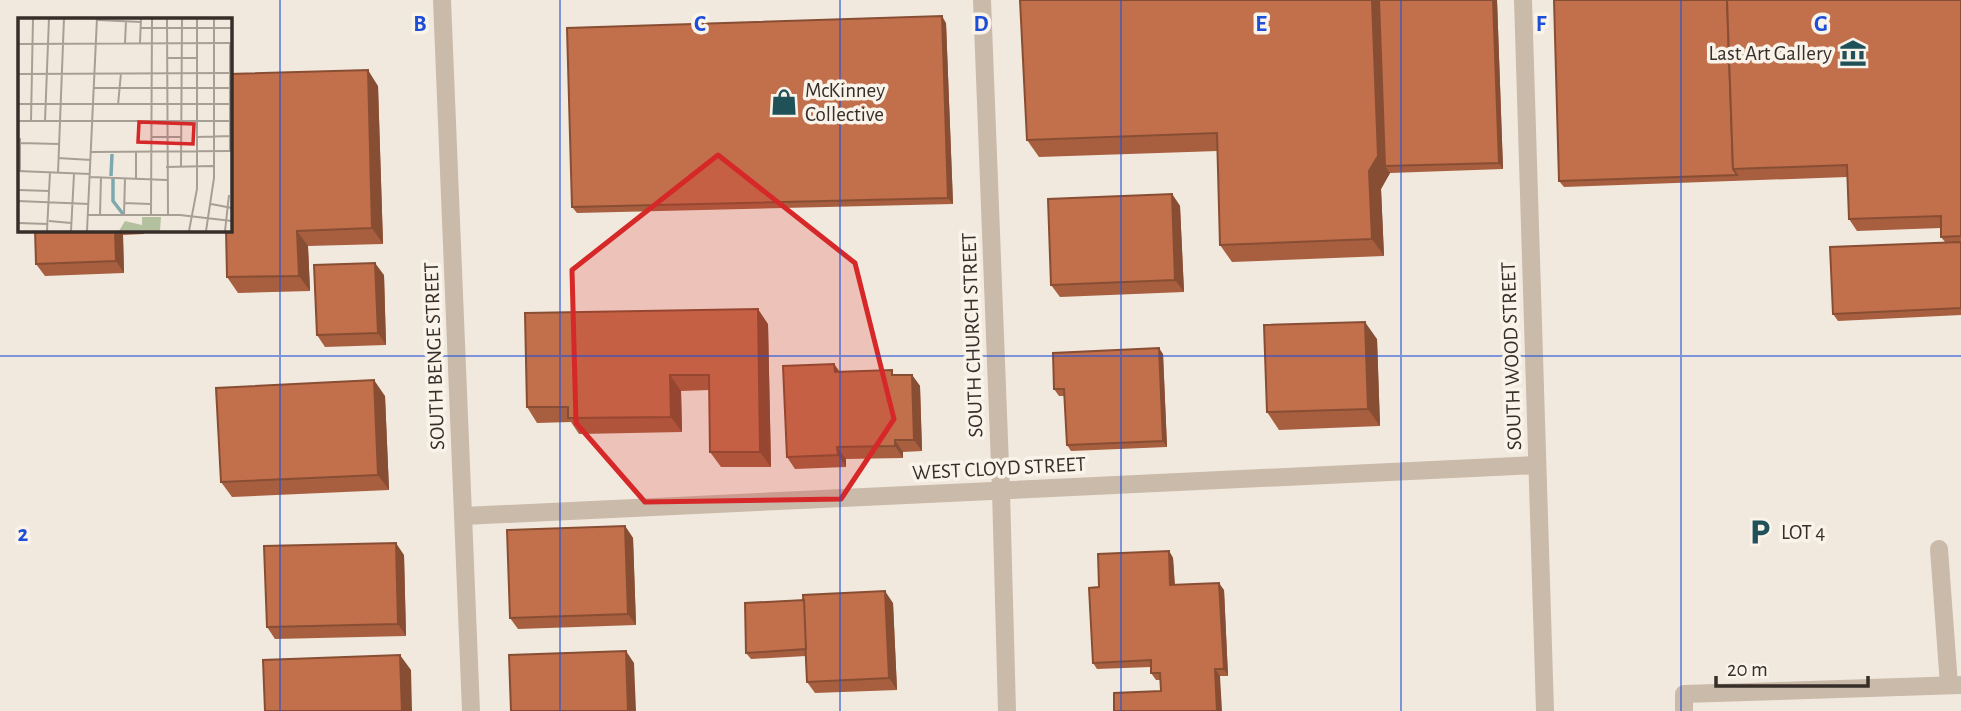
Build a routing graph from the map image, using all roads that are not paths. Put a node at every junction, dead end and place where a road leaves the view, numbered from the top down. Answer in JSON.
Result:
{"nodes":[{"id":1,"x":442,"y":0,"type":"edge"},
{"id":2,"x":982,"y":0,"type":"edge"},
{"id":3,"x":1523,"y":0,"type":"edge"},
{"id":4,"x":1536,"y":466,"type":"junction"},
{"id":5,"x":1001,"y":491,"type":"junction"},
{"id":6,"x":464,"y":516,"type":"junction"},
{"id":7,"x":1939,"y":549,"type":"dead end"},
{"id":8,"x":1955,"y":685,"type":"edge"},
{"id":9,"x":471,"y":711,"type":"edge"},
{"id":10,"x":1007,"y":711,"type":"edge"},
{"id":11,"x":1545,"y":711,"type":"edge"},
{"id":12,"x":1684,"y":711,"type":"edge"}],
"edges":[{"from":1,"to":6,"type":"street","name":"SOUTH BENGE STREET"},
{"from":2,"to":5,"type":"street","name":"SOUTH CHURCH STREET"},
{"from":3,"to":4,"type":"street","name":"SOUTH WOOD STREET"},
{"from":4,"to":5,"type":"street","name":"WEST CLOYD STREET"},
{"from":4,"to":11,"type":"street","name":"SOUTH WOOD STREET"},
{"from":5,"to":6,"type":"street","name":"WEST CLOYD STREET"},
{"from":5,"to":10,"type":"street","name":"SOUTH CHURCH STREET"},
{"from":6,"to":9,"type":"street","name":"SOUTH BENGE STREET"},
{"from":7,"to":8,"type":"street"},
{"from":8,"to":12,"type":"street"}]}
